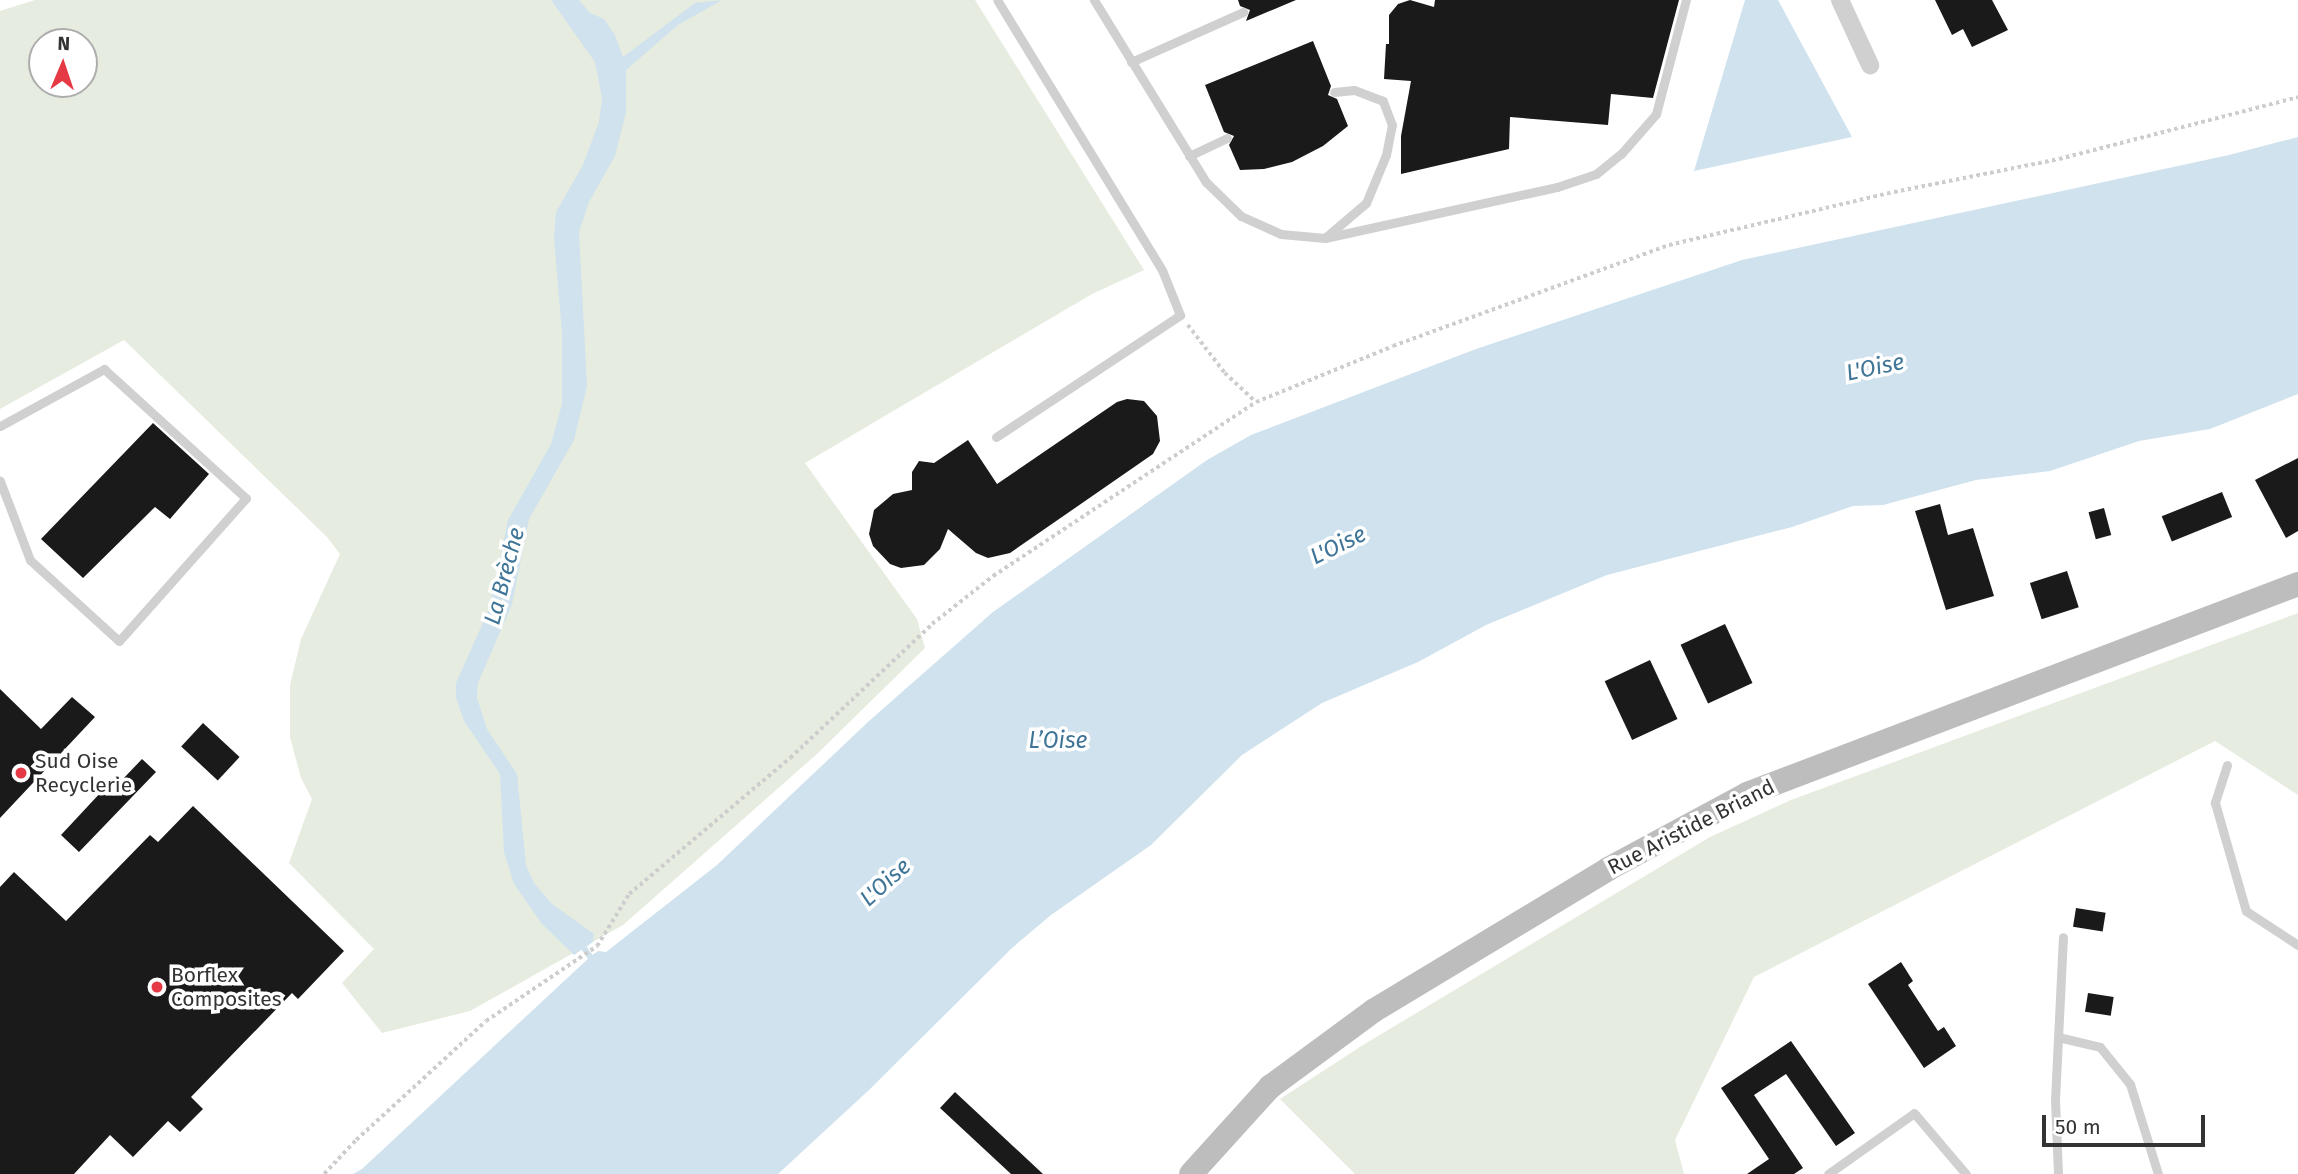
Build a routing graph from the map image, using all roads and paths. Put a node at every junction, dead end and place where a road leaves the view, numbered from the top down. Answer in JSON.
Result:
{"nodes":[{"id":1,"x":997,"y":0,"type":"edge"},
{"id":2,"x":1094,"y":0,"type":"edge"},
{"id":3,"x":1686,"y":0,"type":"edge"},
{"id":4,"x":1840,"y":0,"type":"edge"},
{"id":5,"x":1243,"y":12,"type":"dead end"},
{"id":6,"x":1131,"y":62,"type":"junction"},
{"id":7,"x":1870,"y":65,"type":"dead end"},
{"id":8,"x":1334,"y":92,"type":"dead end"},
{"id":9,"x":2298,"y":97,"type":"edge"},
{"id":10,"x":1227,"y":138,"type":"dead end"},
{"id":11,"x":1189,"y":156,"type":"junction"},
{"id":12,"x":1325,"y":238,"type":"junction"},
{"id":13,"x":1180,"y":315,"type":"junction"},
{"id":14,"x":1256,"y":402,"type":"junction"},
{"id":15,"x":0,"y":426,"type":"edge"},
{"id":16,"x":996,"y":437,"type":"dead end"},
{"id":17,"x":0,"y":481,"type":"edge"},
{"id":18,"x":2298,"y":584,"type":"edge"},
{"id":19,"x":2227,"y":765,"type":"dead end"},
{"id":20,"x":2063,"y":937,"type":"dead end"},
{"id":21,"x":2298,"y":946,"type":"edge"},
{"id":22,"x":2058,"y":1037,"type":"junction"},
{"id":23,"x":324,"y":1174,"type":"edge"},
{"id":24,"x":1191,"y":1174,"type":"edge"},
{"id":25,"x":1828,"y":1174,"type":"edge"},
{"id":26,"x":1966,"y":1174,"type":"edge"},
{"id":27,"x":2059,"y":1174,"type":"edge"},
{"id":28,"x":2158,"y":1174,"type":"edge"}],
"edges":[{"from":1,"to":13,"type":"lane"},
{"from":2,"to":6,"type":"lane"},
{"from":3,"to":12,"type":"lane"},
{"from":4,"to":7,"type":"street"},
{"from":5,"to":6,"type":"lane"},
{"from":6,"to":11,"type":"lane"},
{"from":8,"to":12,"type":"lane"},
{"from":9,"to":14,"type":"path"},
{"from":10,"to":11,"type":"lane"},
{"from":11,"to":12,"type":"lane"},
{"from":13,"to":14,"type":"path"},
{"from":13,"to":16,"type":"lane"},
{"from":14,"to":23,"type":"path"},
{"from":15,"to":17,"type":"lane"},
{"from":18,"to":24,"type":"main road","name":"Rue Aristide Briand"},
{"from":19,"to":21,"type":"lane"},
{"from":20,"to":22,"type":"lane"},
{"from":22,"to":27,"type":"lane"},
{"from":22,"to":28,"type":"lane"},
{"from":25,"to":26,"type":"lane"}]}
